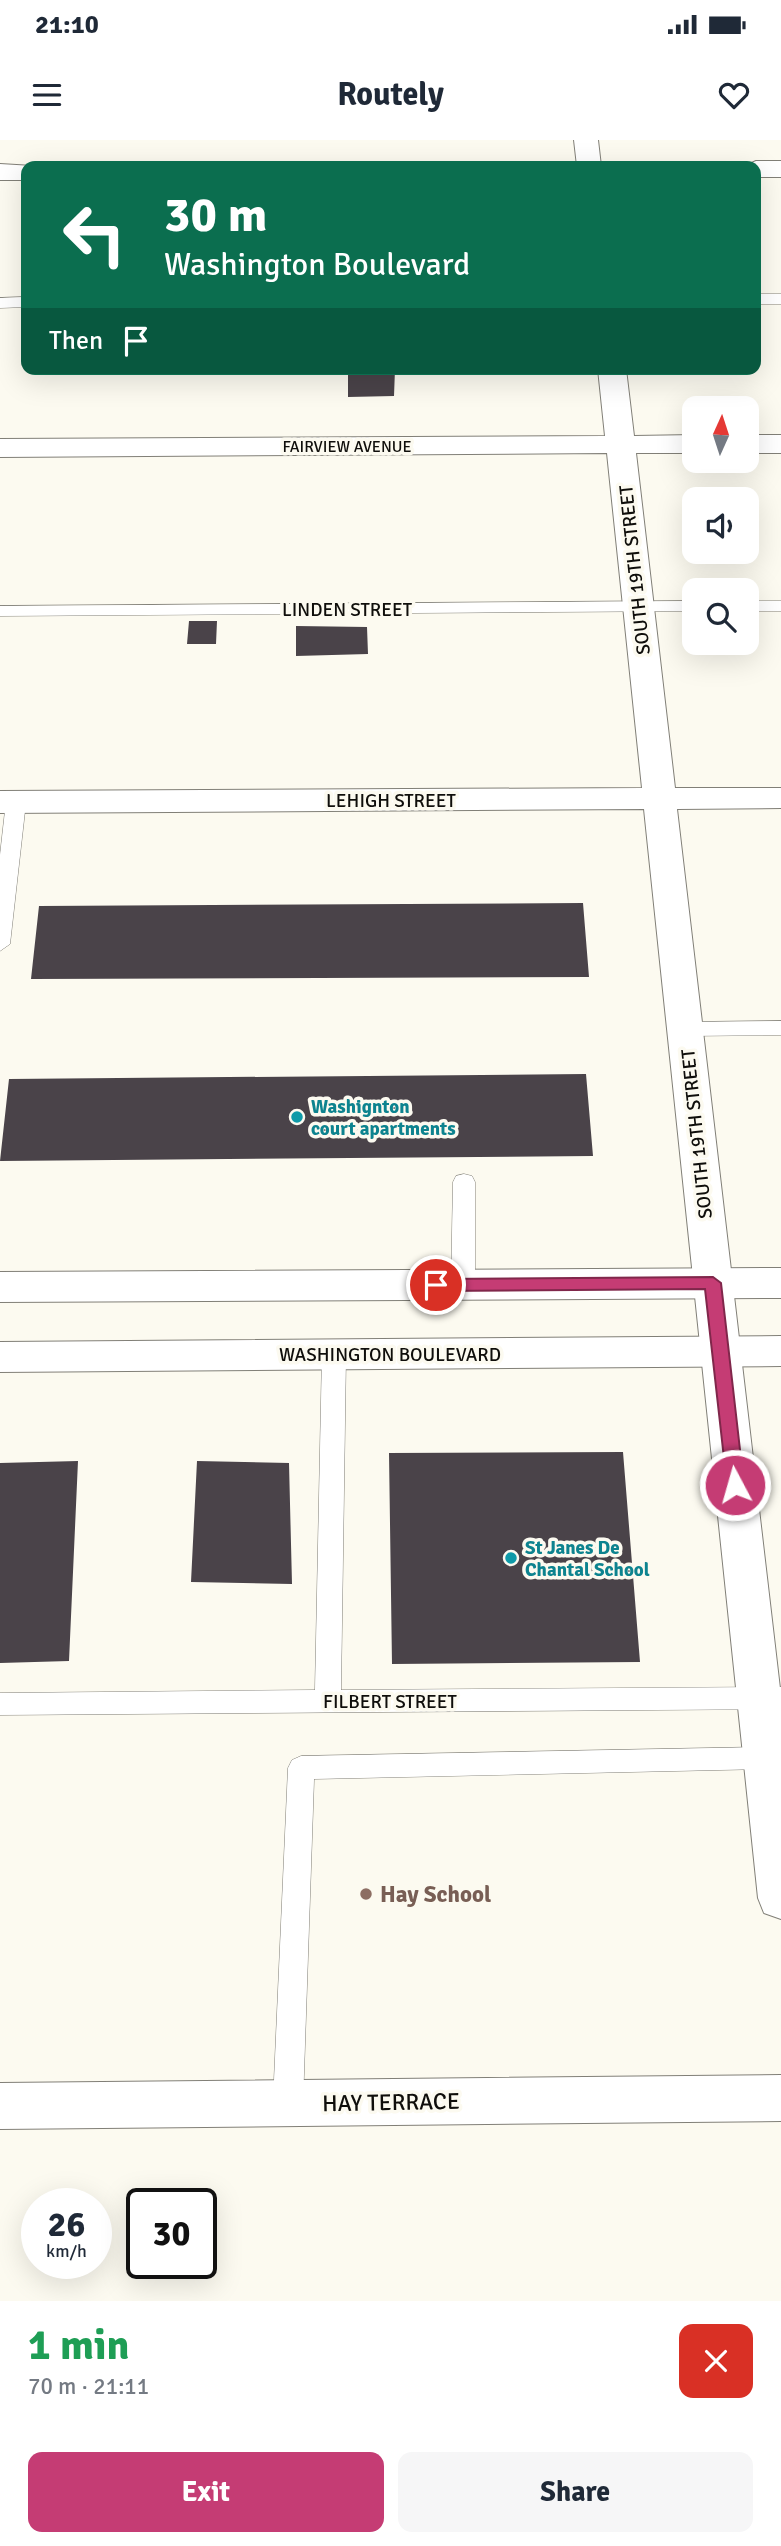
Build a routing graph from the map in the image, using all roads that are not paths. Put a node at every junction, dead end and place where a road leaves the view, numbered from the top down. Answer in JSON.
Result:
{"nodes":[{"id":1,"x":586,"y":140,"type":"edge"},
{"id":2,"x":588,"y":161,"type":"edge"},
{"id":3,"x":761,"y":169,"type":"edge"},
{"id":4,"x":781,"y":169,"type":"edge"},
{"id":5,"x":0,"y":172,"type":"edge"},
{"id":6,"x":21,"y":172,"type":"edge"},
{"id":7,"x":761,"y":299,"type":"edge"},
{"id":8,"x":781,"y":299,"type":"edge"},
{"id":9,"x":21,"y":302,"type":"edge"},
{"id":10,"x":0,"y":303,"type":"edge"},
{"id":11,"x":613,"y":375,"type":"edge"},
{"id":12,"x":620,"y":444,"type":"junction"},
{"id":13,"x":682,"y":444,"type":"edge"},
{"id":14,"x":760,"y":444,"type":"edge"},
{"id":15,"x":781,"y":444,"type":"edge"},
{"id":16,"x":0,"y":448,"type":"edge"},
{"id":17,"x":759,"y":606,"type":"edge"},
{"id":18,"x":781,"y":606,"type":"edge"},
{"id":19,"x":638,"y":607,"type":"junction"},
{"id":20,"x":682,"y":607,"type":"edge"},
{"id":21,"x":0,"y":611,"type":"edge"},
{"id":22,"x":781,"y":798,"type":"edge"},
{"id":23,"x":659,"y":799,"type":"junction"},
{"id":24,"x":8,"y":802,"type":"edge"},
{"id":25,"x":0,"y":944,"type":"edge"},
{"id":26,"x":781,"y":1028,"type":"edge"},
{"id":27,"x":685,"y":1029,"type":"junction"},
{"id":28,"x":464,"y":1182,"type":"dead end"},
{"id":29,"x":713,"y":1283,"type":"junction"},
{"id":30,"x":781,"y":1283,"type":"edge"},
{"id":31,"x":463,"y":1285,"type":"junction"},
{"id":32,"x":0,"y":1287,"type":"edge"},
{"id":33,"x":781,"y":1351,"type":"edge"},
{"id":34,"x":720,"y":1352,"type":"junction"},
{"id":35,"x":334,"y":1354,"type":"junction"},
{"id":36,"x":0,"y":1357,"type":"edge"},
{"id":37,"x":770,"y":1698,"type":"edge"},
{"id":38,"x":328,"y":1702,"type":"junction"},
{"id":39,"x":0,"y":1704,"type":"edge"},
{"id":40,"x":765,"y":1758,"type":"junction"},
{"id":41,"x":781,"y":1898,"type":"edge"},
{"id":42,"x":781,"y":2098,"type":"edge"},
{"id":43,"x":288,"y":2103,"type":"junction"},
{"id":44,"x":0,"y":2106,"type":"edge"}],
"edges":[{"from":1,"to":2,"type":"street"},
{"from":3,"to":4,"type":"street"},
{"from":5,"to":6,"type":"street"},
{"from":7,"to":8,"type":"lane"},
{"from":9,"to":10,"type":"lane"},
{"from":11,"to":12,"type":"street","name":"SOUTH 19TH STREET"},
{"from":12,"to":13,"type":"street","name":"FAIRVIEW AVENUE"},
{"from":12,"to":16,"type":"street","name":"FAIRVIEW AVENUE"},
{"from":12,"to":19,"type":"street","name":"SOUTH 19TH STREET"},
{"from":14,"to":15,"type":"street"},
{"from":17,"to":18,"type":"lane"},
{"from":19,"to":20,"type":"lane","name":"LINDEN STREET"},
{"from":19,"to":21,"type":"lane","name":"LINDEN STREET"},
{"from":19,"to":23,"type":"street","name":"SOUTH 19TH STREET"},
{"from":22,"to":23,"type":"street","name":"LEHIGH STREET"},
{"from":23,"to":24,"type":"street","name":"LEHIGH STREET"},
{"from":23,"to":27,"type":"street","name":"SOUTH 19TH STREET"},
{"from":24,"to":25,"type":"lane"},
{"from":26,"to":27,"type":"lane"},
{"from":27,"to":29,"type":"street","name":"SOUTH 19TH STREET"},
{"from":28,"to":31,"type":"lane"},
{"from":29,"to":30,"type":"street"},
{"from":29,"to":31,"type":"street"},
{"from":29,"to":34,"type":"street","name":"SOUTH 19TH STREET"},
{"from":31,"to":32,"type":"street"},
{"from":33,"to":34,"type":"street","name":"WASHINGTON BOULEVARD"},
{"from":34,"to":35,"type":"street","name":"WASHINGTON BOULEVARD"},
{"from":34,"to":37,"type":"street","name":"SOUTH 19TH STREET"},
{"from":35,"to":36,"type":"street","name":"WASHINGTON BOULEVARD"},
{"from":35,"to":38,"type":"lane"},
{"from":37,"to":38,"type":"lane","name":"FILBERT STREET"},
{"from":37,"to":40,"type":"street","name":"SOUTH 19TH STREET"},
{"from":38,"to":39,"type":"lane","name":"FILBERT STREET"},
{"from":40,"to":41,"type":"street","name":"SOUTH 19TH STREET"},
{"from":40,"to":43,"type":"lane"},
{"from":42,"to":43,"type":"street","name":"HAY TERRACE"},
{"from":43,"to":44,"type":"street","name":"HAY TERRACE"}]}
